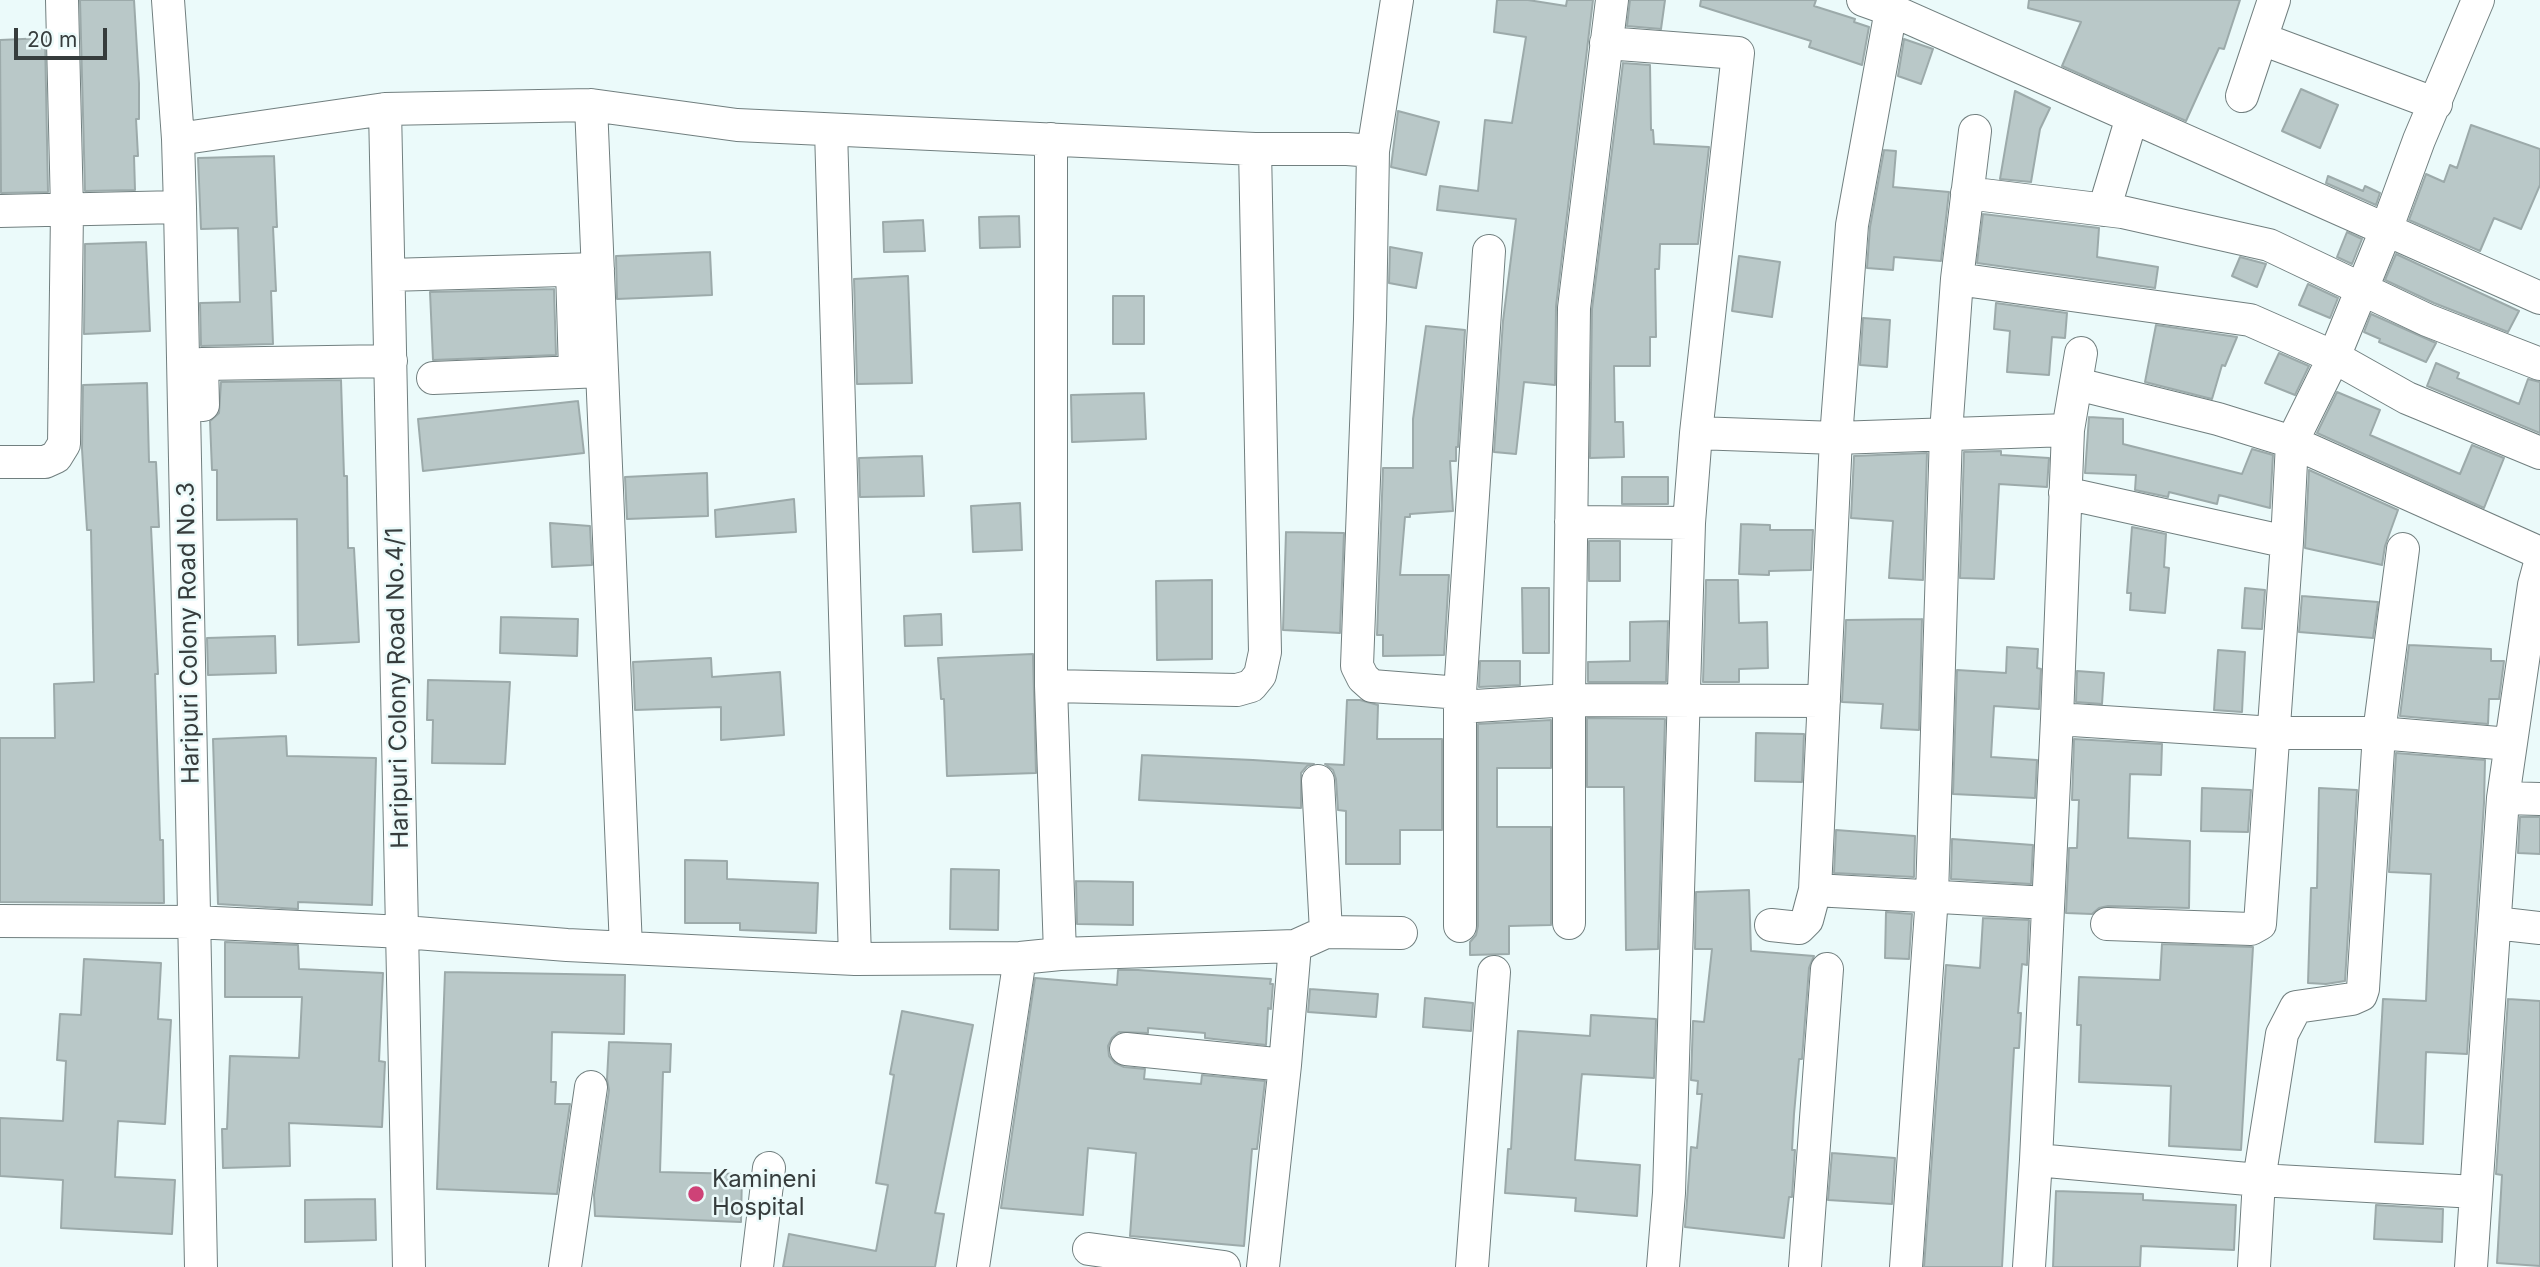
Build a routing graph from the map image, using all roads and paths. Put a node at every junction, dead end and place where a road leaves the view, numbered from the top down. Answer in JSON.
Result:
{"nodes":[{"id":1,"x":62,"y":0,"type":"edge"},
{"id":2,"x":168,"y":0,"type":"edge"},
{"id":3,"x":1397,"y":0,"type":"edge"},
{"id":4,"x":1612,"y":0,"type":"edge"},
{"id":5,"x":2274,"y":0,"type":"edge"},
{"id":6,"x":2478,"y":0,"type":"edge"},
{"id":7,"x":1877,"y":5,"type":"edge"},
{"id":8,"x":2262,"y":39,"type":"junction"},
{"id":9,"x":1606,"y":43,"type":"junction"},
{"id":10,"x":2242,"y":96,"type":"dead end"},
{"id":11,"x":2436,"y":104,"type":"junction"},
{"id":12,"x":591,"y":105,"type":"junction"},
{"id":13,"x":385,"y":109,"type":"junction"},
{"id":14,"x":2132,"y":117,"type":"junction"},
{"id":15,"x":831,"y":130,"type":"junction"},
{"id":16,"x":1975,"y":131,"type":"dead end"},
{"id":17,"x":178,"y":139,"type":"junction"},
{"id":18,"x":1051,"y":139,"type":"junction"},
{"id":19,"x":1255,"y":149,"type":"junction"},
{"id":20,"x":1373,"y":151,"type":"junction"},
{"id":21,"x":1967,"y":193,"type":"junction"},
{"id":22,"x":180,"y":207,"type":"junction"},
{"id":23,"x":67,"y":209,"type":"junction"},
{"id":24,"x":2104,"y":210,"type":"junction"},
{"id":25,"x":0,"y":211,"type":"edge"},
{"id":26,"x":2386,"y":230,"type":"junction"},
{"id":27,"x":1489,"y":251,"type":"dead end"},
{"id":28,"x":585,"y":270,"type":"junction"},
{"id":29,"x":389,"y":275,"type":"junction"},
{"id":30,"x":1957,"y":279,"type":"junction"},
{"id":31,"x":2362,"y":290,"type":"junction"},
{"id":32,"x":2540,"y":298,"type":"edge"},
{"id":33,"x":2081,"y":353,"type":"dead end"},
{"id":34,"x":2334,"y":358,"type":"junction"},
{"id":35,"x":391,"y":360,"type":"junction"},
{"id":36,"x":2540,"y":364,"type":"edge"},
{"id":37,"x":193,"y":365,"type":"junction"},
{"id":38,"x":588,"y":372,"type":"junction"},
{"id":39,"x":433,"y":378,"type":"dead end"},
{"id":40,"x":2077,"y":384,"type":"junction"},
{"id":41,"x":2068,"y":430,"type":"junction"},
{"id":42,"x":1696,"y":433,"type":"junction"},
{"id":43,"x":1946,"y":433,"type":"junction"},
{"id":44,"x":1836,"y":438,"type":"junction"},
{"id":45,"x":2292,"y":442,"type":"junction"},
{"id":46,"x":2540,"y":453,"type":"edge"},
{"id":47,"x":205,"y":459,"type":"dead end"},
{"id":48,"x":0,"y":462,"type":"edge"},
{"id":49,"x":2065,"y":493,"type":"junction"},
{"id":50,"x":1571,"y":522,"type":"junction"},
{"id":51,"x":1689,"y":523,"type":"junction"},
{"id":52,"x":2287,"y":542,"type":"junction"},
{"id":53,"x":2403,"y":549,"type":"dead end"},
{"id":54,"x":2540,"y":553,"type":"edge"},
{"id":55,"x":2538,"y":579,"type":"edge"},
{"id":56,"x":1051,"y":686,"type":"junction"},
{"id":57,"x":1684,"y":699,"type":"junction"},
{"id":58,"x":1460,"y":700,"type":"junction"},
{"id":59,"x":1569,"y":700,"type":"junction"},
{"id":60,"x":1824,"y":701,"type":"junction"},
{"id":61,"x":2057,"y":719,"type":"junction"},
{"id":62,"x":2274,"y":733,"type":"junction"},
{"id":63,"x":2379,"y":733,"type":"junction"},
{"id":64,"x":2510,"y":744,"type":"junction"},
{"id":65,"x":1318,"y":781,"type":"dead end"},
{"id":66,"x":2503,"y":798,"type":"junction"},
{"id":67,"x":2540,"y":799,"type":"edge"},
{"id":68,"x":1815,"y":890,"type":"junction"},
{"id":69,"x":1932,"y":896,"type":"junction"},
{"id":70,"x":2048,"y":903,"type":"junction"},
{"id":71,"x":0,"y":921,"type":"edge"},
{"id":72,"x":194,"y":922,"type":"junction"},
{"id":73,"x":1569,"y":923,"type":"dead end"},
{"id":74,"x":2494,"y":923,"type":"junction"},
{"id":75,"x":2107,"y":924,"type":"dead end"},
{"id":76,"x":1772,"y":925,"type":"dead end"},
{"id":77,"x":1460,"y":926,"type":"dead end"},
{"id":78,"x":2540,"y":928,"type":"edge"},
{"id":79,"x":404,"y":932,"type":"junction"},
{"id":80,"x":1326,"y":932,"type":"junction"},
{"id":81,"x":1401,"y":933,"type":"dead end"},
{"id":82,"x":1295,"y":946,"type":"junction"},
{"id":83,"x":626,"y":948,"type":"junction"},
{"id":84,"x":1060,"y":954,"type":"junction"},
{"id":85,"x":1020,"y":958,"type":"junction"},
{"id":86,"x":855,"y":959,"type":"junction"},
{"id":87,"x":1827,"y":969,"type":"dead end"},
{"id":88,"x":1494,"y":972,"type":"dead end"},
{"id":89,"x":1126,"y":1049,"type":"dead end"},
{"id":90,"x":1285,"y":1065,"type":"junction"},
{"id":91,"x":591,"y":1087,"type":"dead end"},
{"id":92,"x":2036,"y":1160,"type":"junction"},
{"id":93,"x":769,"y":1168,"type":"dead end"},
{"id":94,"x":2259,"y":1180,"type":"junction"},
{"id":95,"x":2476,"y":1192,"type":"junction"},
{"id":96,"x":1088,"y":1249,"type":"dead end"},
{"id":97,"x":201,"y":1267,"type":"edge"},
{"id":98,"x":409,"y":1267,"type":"edge"},
{"id":99,"x":565,"y":1267,"type":"edge"},
{"id":100,"x":757,"y":1267,"type":"edge"},
{"id":101,"x":973,"y":1267,"type":"edge"},
{"id":102,"x":1224,"y":1267,"type":"edge"},
{"id":103,"x":1263,"y":1267,"type":"edge"},
{"id":104,"x":1472,"y":1267,"type":"edge"},
{"id":105,"x":1663,"y":1267,"type":"edge"},
{"id":106,"x":1805,"y":1267,"type":"edge"},
{"id":107,"x":1906,"y":1267,"type":"edge"},
{"id":108,"x":2029,"y":1267,"type":"edge"},
{"id":109,"x":2254,"y":1267,"type":"edge"},
{"id":110,"x":2471,"y":1267,"type":"edge"}],
"edges":[{"from":1,"to":23,"type":"street"},
{"from":2,"to":17,"type":"street","name":"Haripuri Colony Road No.3"},
{"from":3,"to":20,"type":"street"},
{"from":4,"to":9,"type":"street"},
{"from":5,"to":8,"type":"street"},
{"from":6,"to":11,"type":"street"},
{"from":7,"to":14,"type":"street"},
{"from":7,"to":44,"type":"street"},
{"from":8,"to":10,"type":"street"},
{"from":8,"to":11,"type":"street"},
{"from":9,"to":42,"type":"street"},
{"from":9,"to":50,"type":"street"},
{"from":11,"to":26,"type":"street"},
{"from":12,"to":13,"type":"street"},
{"from":12,"to":15,"type":"street"},
{"from":12,"to":28,"type":"street"},
{"from":13,"to":17,"type":"street"},
{"from":13,"to":29,"type":"street","name":"Haripuri Colony Road No.4/1"},
{"from":14,"to":24,"type":"street"},
{"from":14,"to":26,"type":"street"},
{"from":15,"to":18,"type":"street"},
{"from":15,"to":86,"type":"street"},
{"from":16,"to":21,"type":"street"},
{"from":17,"to":22,"type":"street","name":"Haripuri Colony Road No.3"},
{"from":18,"to":19,"type":"street"},
{"from":18,"to":56,"type":"street"},
{"from":19,"to":20,"type":"street"},
{"from":19,"to":56,"type":"street"},
{"from":20,"to":58,"type":"street"},
{"from":21,"to":24,"type":"street"},
{"from":21,"to":30,"type":"street"},
{"from":22,"to":23,"type":"street"},
{"from":22,"to":37,"type":"street","name":"Haripuri Colony Road No.3"},
{"from":23,"to":25,"type":"street"},
{"from":23,"to":48,"type":"street"},
{"from":24,"to":31,"type":"street"},
{"from":26,"to":31,"type":"street"},
{"from":26,"to":32,"type":"street"},
{"from":27,"to":58,"type":"street"},
{"from":28,"to":29,"type":"street"},
{"from":28,"to":38,"type":"street"},
{"from":29,"to":35,"type":"street","name":"Haripuri Colony Road No.4/1"},
{"from":30,"to":34,"type":"street"},
{"from":30,"to":43,"type":"street"},
{"from":31,"to":34,"type":"street"},
{"from":31,"to":36,"type":"street"},
{"from":33,"to":40,"type":"street"},
{"from":34,"to":45,"type":"street"},
{"from":34,"to":46,"type":"street"},
{"from":35,"to":37,"type":"street"},
{"from":35,"to":79,"type":"street","name":"Haripuri Colony Road No.4/1"},
{"from":37,"to":47,"type":"street"},
{"from":37,"to":72,"type":"street","name":"Haripuri Colony Road No.3"},
{"from":38,"to":39,"type":"street"},
{"from":38,"to":83,"type":"street"},
{"from":40,"to":41,"type":"street"},
{"from":40,"to":45,"type":"street"},
{"from":41,"to":43,"type":"street"},
{"from":41,"to":49,"type":"street"},
{"from":42,"to":44,"type":"street"},
{"from":42,"to":51,"type":"street"},
{"from":43,"to":44,"type":"street"},
{"from":43,"to":69,"type":"street"},
{"from":44,"to":60,"type":"street"},
{"from":45,"to":52,"type":"street"},
{"from":45,"to":54,"type":"street"},
{"from":49,"to":52,"type":"street"},
{"from":49,"to":61,"type":"street"},
{"from":50,"to":51,"type":"street"},
{"from":50,"to":59,"type":"street"},
{"from":51,"to":57,"type":"street"},
{"from":52,"to":62,"type":"street"},
{"from":53,"to":63,"type":"street"},
{"from":55,"to":64,"type":"street"},
{"from":56,"to":84,"type":"street"},
{"from":57,"to":59,"type":"street"},
{"from":57,"to":60,"type":"street"},
{"from":57,"to":105,"type":"street"},
{"from":58,"to":59,"type":"street"},
{"from":58,"to":77,"type":"street"},
{"from":59,"to":73,"type":"street"},
{"from":60,"to":68,"type":"street"},
{"from":61,"to":62,"type":"street"},
{"from":61,"to":70,"type":"street"},
{"from":62,"to":63,"type":"street"},
{"from":62,"to":75,"type":"street"},
{"from":63,"to":64,"type":"street"},
{"from":63,"to":94,"type":"street"},
{"from":64,"to":66,"type":"street"},
{"from":65,"to":80,"type":"street"},
{"from":66,"to":67,"type":"street"},
{"from":66,"to":74,"type":"street"},
{"from":68,"to":69,"type":"street"},
{"from":68,"to":76,"type":"street"},
{"from":69,"to":70,"type":"street"},
{"from":69,"to":107,"type":"street"},
{"from":70,"to":92,"type":"street"},
{"from":71,"to":72,"type":"street"},
{"from":72,"to":79,"type":"street"},
{"from":72,"to":97,"type":"street","name":"Haripuri Colony Road No.3"},
{"from":74,"to":78,"type":"street"},
{"from":74,"to":95,"type":"street"},
{"from":79,"to":83,"type":"street"},
{"from":79,"to":98,"type":"street","name":"Haripuri Colony Road No.4/1"},
{"from":80,"to":81,"type":"street"},
{"from":80,"to":82,"type":"street"},
{"from":82,"to":84,"type":"street"},
{"from":82,"to":90,"type":"street"},
{"from":83,"to":86,"type":"street"},
{"from":84,"to":85,"type":"street"},
{"from":85,"to":86,"type":"street"},
{"from":85,"to":101,"type":"street"},
{"from":87,"to":106,"type":"street"},
{"from":88,"to":104,"type":"street"},
{"from":89,"to":90,"type":"street"},
{"from":90,"to":103,"type":"street"},
{"from":91,"to":99,"type":"street"},
{"from":92,"to":94,"type":"street"},
{"from":92,"to":108,"type":"street"},
{"from":93,"to":100,"type":"street"},
{"from":94,"to":95,"type":"street"},
{"from":94,"to":109,"type":"street"},
{"from":95,"to":110,"type":"street"},
{"from":96,"to":102,"type":"street"}]}
